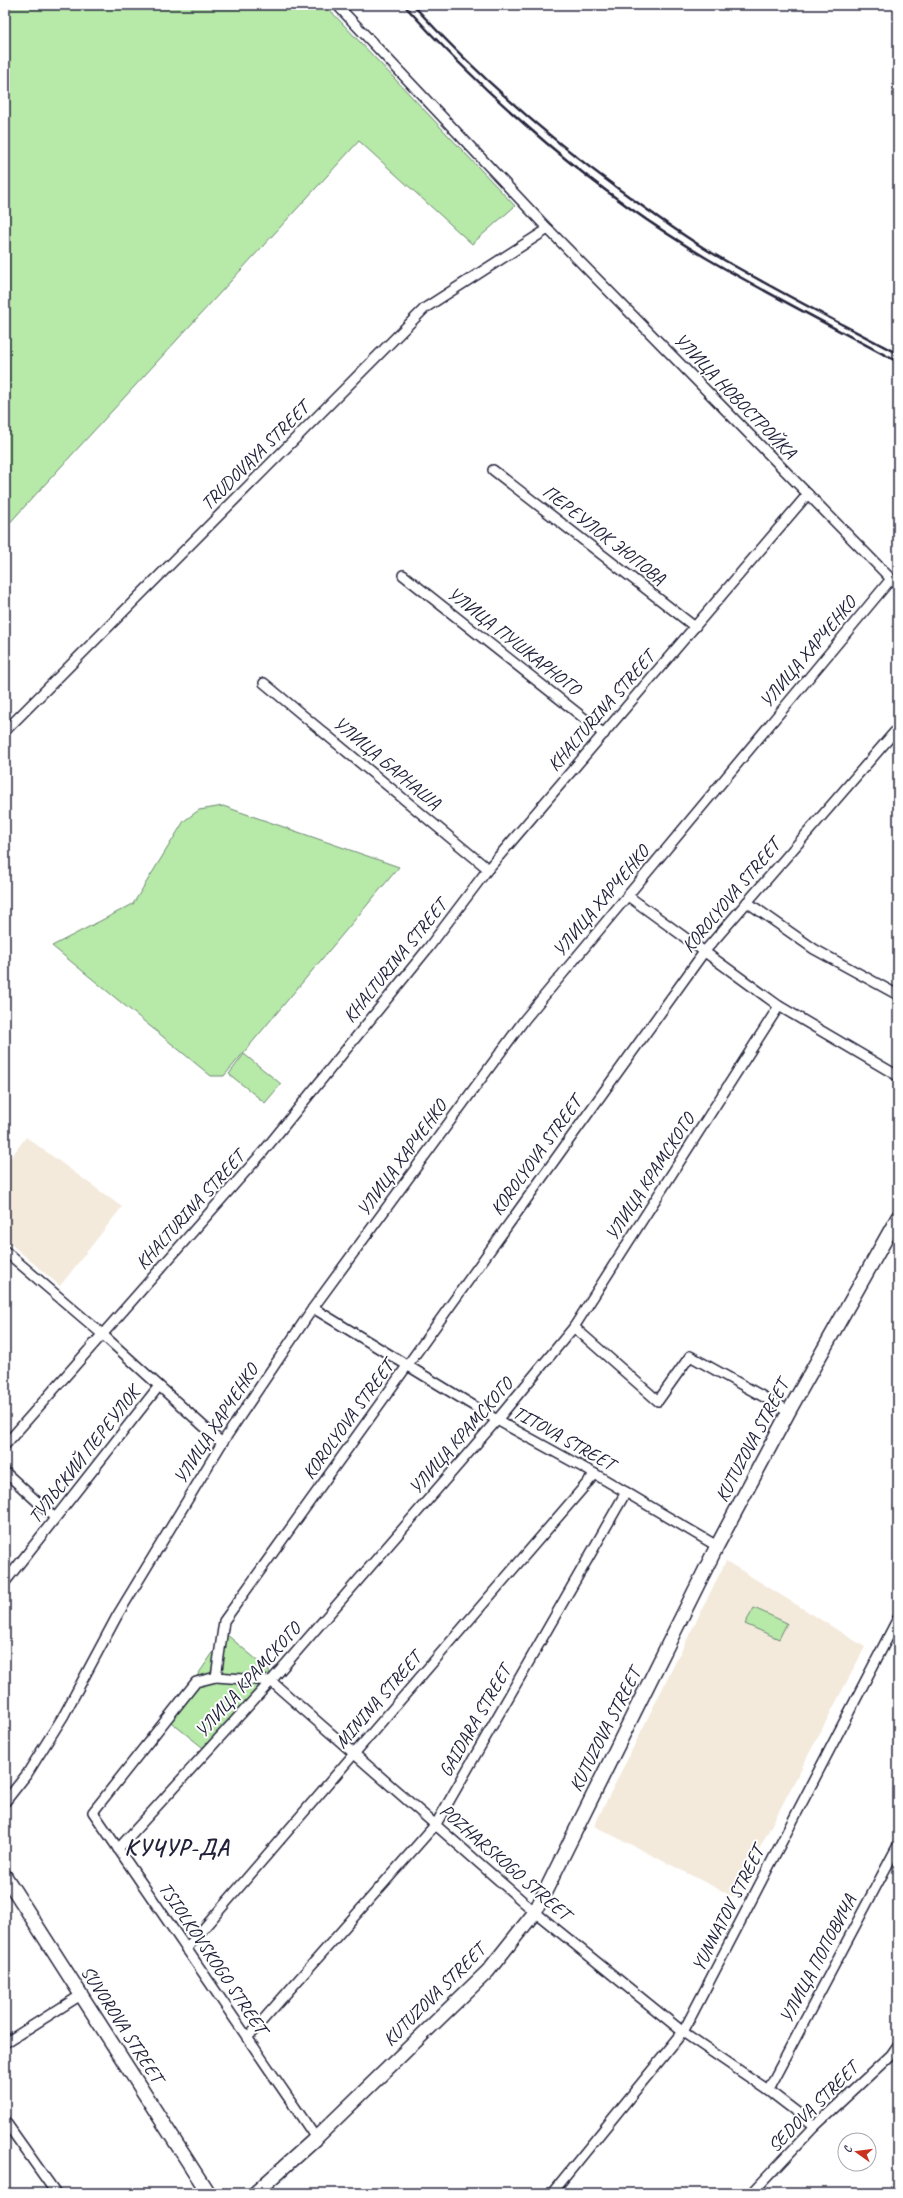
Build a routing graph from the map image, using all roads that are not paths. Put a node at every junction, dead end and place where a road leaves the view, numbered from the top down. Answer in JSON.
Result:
{"nodes":[{"id":1,"x":337,"y":5,"type":"edge"},
{"id":2,"x":548,"y":229,"type":"junction"},
{"id":3,"x":493,"y":470,"type":"dead end"},
{"id":4,"x":808,"y":494,"type":"junction"},
{"id":5,"x":403,"y":574,"type":"dead end"},
{"id":6,"x":891,"y":579,"type":"junction"},
{"id":7,"x":898,"y":586,"type":"edge"},
{"id":8,"x":695,"y":628,"type":"junction"},
{"id":9,"x":264,"y":683,"type":"dead end"},
{"id":10,"x":898,"y":728,"type":"edge"},
{"id":11,"x":5,"y":731,"type":"edge"},
{"id":12,"x":604,"y":734,"type":"junction"},
{"id":13,"x":488,"y":869,"type":"junction"},
{"id":14,"x":628,"y":896,"type":"junction"},
{"id":15,"x":747,"y":902,"type":"junction"},
{"id":16,"x":704,"y":952,"type":"junction"},
{"id":17,"x":898,"y":995,"type":"edge"},
{"id":18,"x":779,"y":1006,"type":"junction"},
{"id":19,"x":898,"y":1076,"type":"edge"},
{"id":20,"x":898,"y":1217,"type":"edge"},
{"id":21,"x":5,"y":1251,"type":"edge"},
{"id":22,"x":313,"y":1308,"type":"junction"},
{"id":23,"x":574,"y":1327,"type":"junction"},
{"id":24,"x":102,"y":1334,"type":"junction"},
{"id":25,"x":408,"y":1365,"type":"junction"},
{"id":26,"x":159,"y":1386,"type":"junction"},
{"id":27,"x":789,"y":1411,"type":"junction"},
{"id":28,"x":497,"y":1420,"type":"junction"},
{"id":29,"x":222,"y":1443,"type":"junction"},
{"id":30,"x":5,"y":1445,"type":"edge"},
{"id":31,"x":5,"y":1472,"type":"edge"},
{"id":32,"x":595,"y":1474,"type":"junction"},
{"id":33,"x":626,"y":1492,"type":"junction"},
{"id":34,"x":55,"y":1518,"type":"junction"},
{"id":35,"x":717,"y":1546,"type":"junction"},
{"id":36,"x":5,"y":1582,"type":"edge"},
{"id":37,"x":898,"y":1618,"type":"edge"},
{"id":38,"x":216,"y":1677,"type":"junction"},
{"id":39,"x":270,"y":1681,"type":"junction"},
{"id":40,"x":354,"y":1753,"type":"junction"},
{"id":41,"x":5,"y":1802,"type":"edge"},
{"id":42,"x":436,"y":1824,"type":"junction"},
{"id":43,"x":898,"y":1845,"type":"edge"},
{"id":44,"x":118,"y":1849,"type":"junction"},
{"id":45,"x":5,"y":1876,"type":"edge"},
{"id":46,"x":535,"y":1912,"type":"junction"},
{"id":47,"x":186,"y":1949,"type":"junction"},
{"id":48,"x":81,"y":1995,"type":"junction"},
{"id":49,"x":683,"y":2032,"type":"junction"},
{"id":50,"x":247,"y":2038,"type":"junction"},
{"id":51,"x":5,"y":2043,"type":"edge"},
{"id":52,"x":898,"y":2045,"type":"edge"},
{"id":53,"x":768,"y":2090,"type":"junction"},
{"id":54,"x":5,"y":2121,"type":"edge"},
{"id":55,"x":815,"y":2126,"type":"junction"},
{"id":56,"x":316,"y":2138,"type":"junction"},
{"id":57,"x":55,"y":2193,"type":"edge"},
{"id":58,"x":208,"y":2193,"type":"edge"},
{"id":59,"x":255,"y":2193,"type":"edge"},
{"id":60,"x":552,"y":2193,"type":"edge"},
{"id":61,"x":752,"y":2193,"type":"edge"}],
"edges":[{"from":1,"to":2,"type":"street","name":"УЛИЦА НОВОСТРОЙКА"},
{"from":2,"to":4,"type":"street","name":"УЛИЦА НОВОСТРОЙКА"},
{"from":2,"to":11,"type":"street","name":"TRUDOVAYA STREET"},
{"from":3,"to":8,"type":"street","name":"ПЕРЕУЛОК ЭЮПОВА"},
{"from":4,"to":6,"type":"street","name":"УЛИЦА НОВОСТРОЙКА"},
{"from":4,"to":8,"type":"street","name":"KHALTURINA STREET"},
{"from":5,"to":12,"type":"street","name":"УЛИЦА ПУШКАРНОГО"},
{"from":6,"to":7,"type":"street","name":"УЛИЦА НОВОСТРОЙКА"},
{"from":6,"to":14,"type":"street","name":"УЛИЦА ХАРЧЕНКО"},
{"from":8,"to":12,"type":"street","name":"KHALTURINA STREET"},
{"from":9,"to":13,"type":"street","name":"УЛИЦА БАРНАША"},
{"from":10,"to":15,"type":"street","name":"KOROLYOVA STREET"},
{"from":12,"to":13,"type":"street","name":"KHALTURINA STREET"},
{"from":13,"to":24,"type":"street","name":"KHALTURINA STREET"},
{"from":14,"to":16,"type":"street"},
{"from":14,"to":22,"type":"street","name":"УЛИЦА ХАРЧЕНКО"},
{"from":15,"to":16,"type":"street","name":"KOROLYOVA STREET"},
{"from":15,"to":17,"type":"street"},
{"from":16,"to":18,"type":"street"},
{"from":16,"to":25,"type":"street","name":"KOROLYOVA STREET"},
{"from":18,"to":19,"type":"street"},
{"from":18,"to":23,"type":"street","name":"УЛИЦА КРАМСКОГО"},
{"from":20,"to":27,"type":"main road","name":"KUTUZOVA STREET"},
{"from":21,"to":24,"type":"street"},
{"from":22,"to":25,"type":"street","name":"TITOVA STREET"},
{"from":22,"to":29,"type":"street","name":"УЛИЦА ХАРЧЕНКО"},
{"from":23,"to":27,"type":"street"},
{"from":23,"to":28,"type":"street","name":"УЛИЦА КРАМСКОГО"},
{"from":24,"to":26,"type":"street"},
{"from":24,"to":30,"type":"street","name":"KHALTURINA STREET"},
{"from":25,"to":28,"type":"street","name":"TITOVA STREET"},
{"from":25,"to":38,"type":"street","name":"KOROLYOVA STREET"},
{"from":26,"to":29,"type":"street"},
{"from":26,"to":34,"type":"street","name":"ТУЛЬСКИЙ ПЕРЕУЛОК"},
{"from":27,"to":35,"type":"main road","name":"KUTUZOVA STREET"},
{"from":28,"to":32,"type":"street","name":"TITOVA STREET"},
{"from":28,"to":39,"type":"street","name":"УЛИЦА КРАМСКОГО"},
{"from":29,"to":41,"type":"street","name":"УЛИЦА ХАРЧЕНКО"},
{"from":31,"to":34,"type":"street"},
{"from":32,"to":33,"type":"street","name":"TITOVA STREET"},
{"from":32,"to":40,"type":"street","name":"MININA STREET"},
{"from":33,"to":35,"type":"street","name":"TITOVA STREET"},
{"from":33,"to":42,"type":"street","name":"GAIDARA STREET"},
{"from":34,"to":36,"type":"street","name":"ТУЛЬСКИЙ ПЕРЕУЛОК"},
{"from":35,"to":46,"type":"main road","name":"KUTUZOVA STREET"},
{"from":37,"to":49,"type":"street","name":"YUNNATOV STREET"},
{"from":38,"to":39,"type":"street"},
{"from":38,"to":44,"type":"street","name":"TSIOLKOVSKOGO STREET"},
{"from":39,"to":40,"type":"street","name":"POZHARSKOGO STREET"},
{"from":39,"to":44,"type":"street","name":"УЛИЦА КРАМСКОГО"},
{"from":40,"to":42,"type":"street","name":"POZHARSKOGO STREET"},
{"from":40,"to":47,"type":"street","name":"MININA STREET"},
{"from":42,"to":46,"type":"street","name":"POZHARSKOGO STREET"},
{"from":42,"to":50,"type":"street","name":"GAIDARA STREET"},
{"from":43,"to":53,"type":"street","name":"УЛИЦА ПОПОВИЧА"},
{"from":44,"to":47,"type":"street","name":"TSIOLKOVSKOGO STREET"},
{"from":45,"to":48,"type":"main road","name":"SUVOROVA STREET"},
{"from":46,"to":49,"type":"street","name":"POZHARSKOGO STREET"},
{"from":46,"to":56,"type":"main road","name":"KUTUZOVA STREET"},
{"from":47,"to":50,"type":"street","name":"TSIOLKOVSKOGO STREET"},
{"from":48,"to":51,"type":"street"},
{"from":48,"to":58,"type":"main road","name":"SUVOROVA STREET"},
{"from":49,"to":53,"type":"street","name":"POZHARSKOGO STREET"},
{"from":49,"to":60,"type":"street","name":"YUNNATOV STREET"},
{"from":50,"to":56,"type":"street","name":"TSIOLKOVSKOGO STREET"},
{"from":52,"to":55,"type":"street","name":"SEDOVA STREET"},
{"from":53,"to":55,"type":"street","name":"POZHARSKOGO STREET"},
{"from":54,"to":57,"type":"street"},
{"from":55,"to":61,"type":"street","name":"SEDOVA STREET"},
{"from":56,"to":59,"type":"main road","name":"KUTUZOVA STREET"}]}
